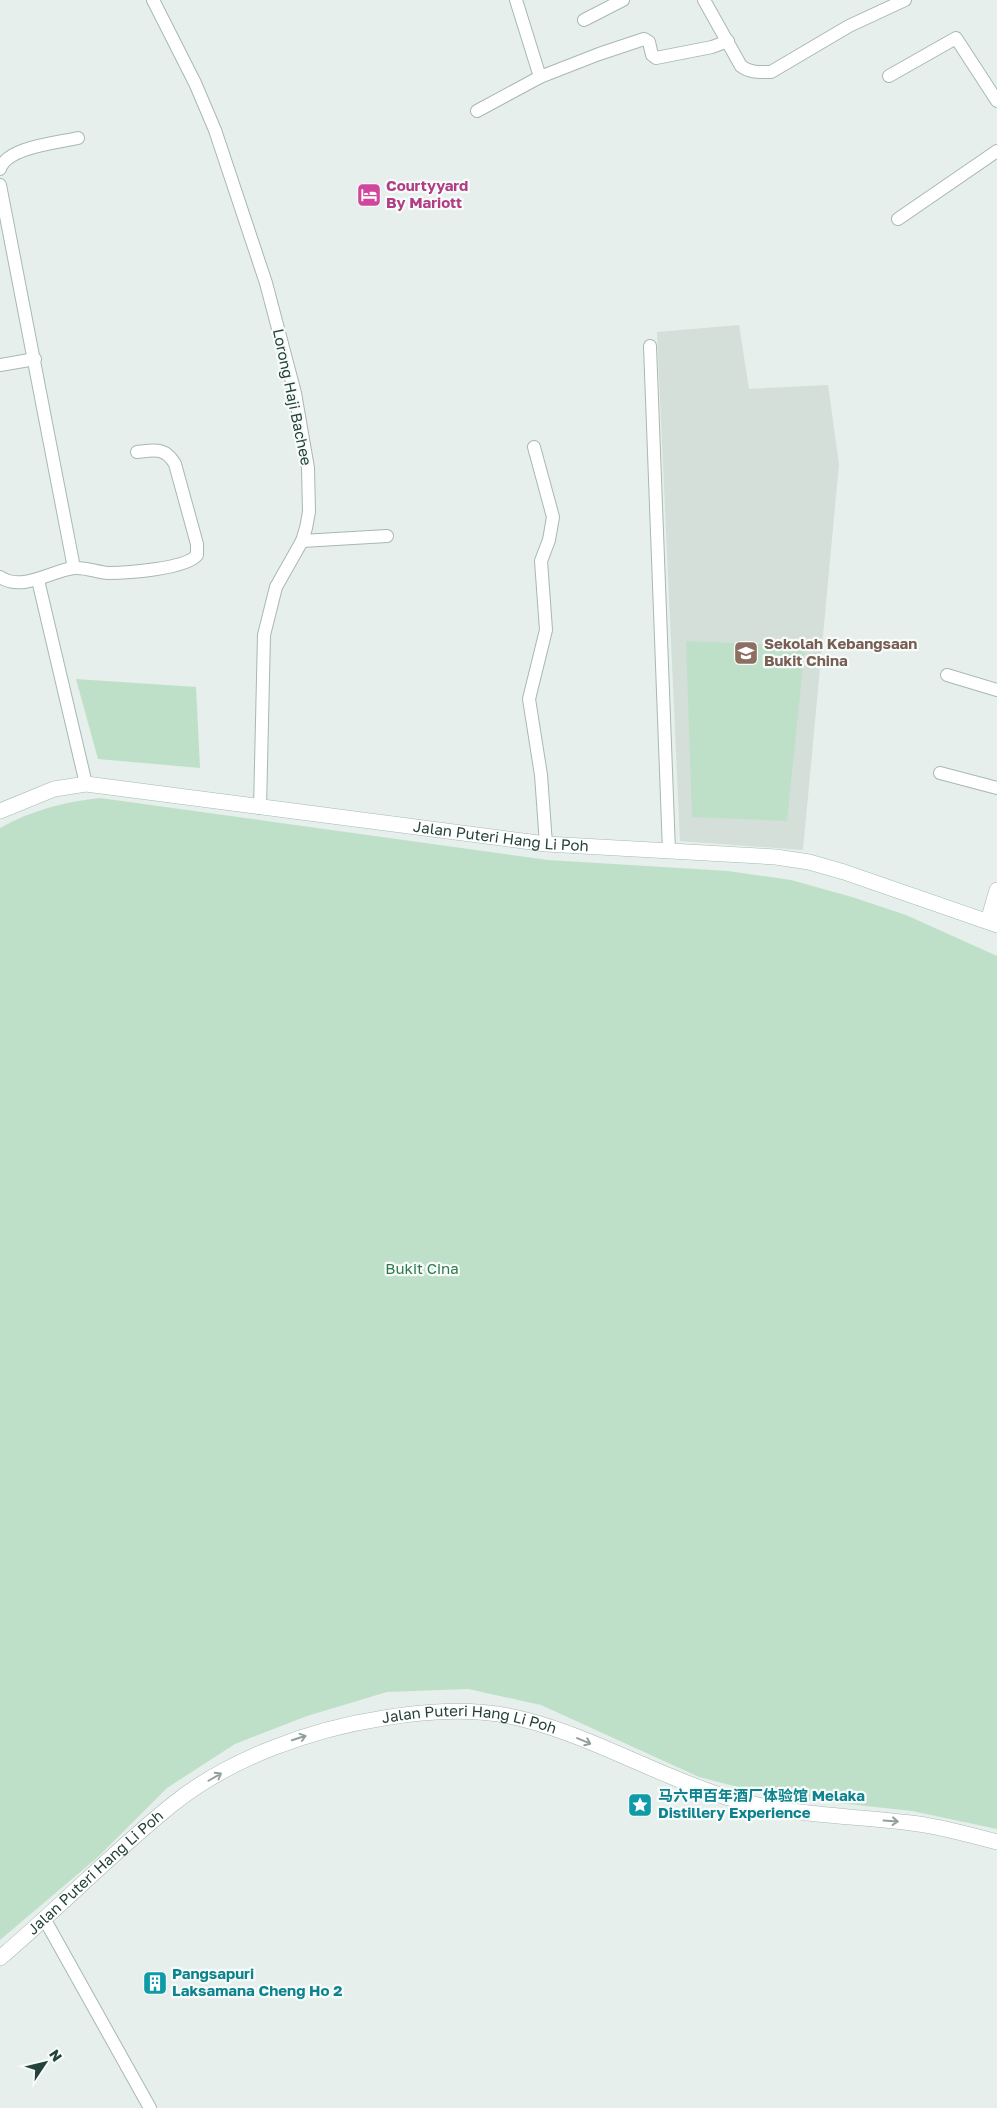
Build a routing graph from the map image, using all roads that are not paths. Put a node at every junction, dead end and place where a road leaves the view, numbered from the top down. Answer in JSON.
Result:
{"nodes":[{"id":1,"x":152,"y":0,"type":"edge"},
{"id":2,"x":516,"y":0,"type":"edge"},
{"id":3,"x":624,"y":0,"type":"edge"},
{"id":4,"x":704,"y":0,"type":"edge"},
{"id":5,"x":905,"y":0,"type":"edge"},
{"id":6,"x":584,"y":20,"type":"dead end"},
{"id":7,"x":728,"y":41,"type":"junction"},
{"id":8,"x":889,"y":76,"type":"dead end"},
{"id":9,"x":540,"y":77,"type":"junction"},
{"id":10,"x":997,"y":101,"type":"edge"},
{"id":11,"x":477,"y":111,"type":"dead end"},
{"id":12,"x":78,"y":138,"type":"dead end"},
{"id":13,"x":997,"y":151,"type":"edge"},
{"id":14,"x":0,"y":169,"type":"edge"},
{"id":15,"x":0,"y":185,"type":"edge"},
{"id":16,"x":898,"y":219,"type":"dead end"},
{"id":17,"x":650,"y":346,"type":"dead end"},
{"id":18,"x":36,"y":360,"type":"junction"},
{"id":19,"x":0,"y":365,"type":"edge"},
{"id":20,"x":534,"y":447,"type":"dead end"},
{"id":21,"x":137,"y":452,"type":"dead end"},
{"id":22,"x":387,"y":536,"type":"dead end"},
{"id":23,"x":302,"y":541,"type":"junction"},
{"id":24,"x":74,"y":568,"type":"junction"},
{"id":25,"x":0,"y":577,"type":"edge"},
{"id":26,"x":38,"y":580,"type":"junction"},
{"id":27,"x":948,"y":675,"type":"dead end"},
{"id":28,"x":997,"y":690,"type":"edge"},
{"id":29,"x":940,"y":773,"type":"dead end"},
{"id":30,"x":86,"y":784,"type":"junction"},
{"id":31,"x":997,"y":788,"type":"edge"},
{"id":32,"x":260,"y":808,"type":"junction"},
{"id":33,"x":0,"y":811,"type":"edge"},
{"id":34,"x":546,"y":844,"type":"junction"},
{"id":35,"x":669,"y":851,"type":"junction"},
{"id":36,"x":997,"y":890,"type":"edge"},
{"id":37,"x":992,"y":923,"type":"edge"},
{"id":38,"x":997,"y":1842,"type":"edge"},
{"id":39,"x":45,"y":1920,"type":"junction"},
{"id":40,"x":0,"y":1958,"type":"edge"},
{"id":41,"x":150,"y":2108,"type":"edge"}],
"edges":[{"from":1,"to":23,"type":"street","name":"Lorong Haji Bachee"},
{"from":2,"to":9,"type":"street"},
{"from":3,"to":6,"type":"street"},
{"from":4,"to":7,"type":"street"},
{"from":5,"to":7,"type":"street"},
{"from":7,"to":9,"type":"street"},
{"from":8,"to":10,"type":"street"},
{"from":9,"to":11,"type":"street"},
{"from":12,"to":14,"type":"street"},
{"from":13,"to":16,"type":"street"},
{"from":15,"to":18,"type":"street"},
{"from":17,"to":35,"type":"street"},
{"from":18,"to":19,"type":"street"},
{"from":18,"to":24,"type":"street"},
{"from":20,"to":34,"type":"street"},
{"from":21,"to":24,"type":"street"},
{"from":22,"to":23,"type":"street"},
{"from":23,"to":32,"type":"street","name":"Lorong Haji Bachee"},
{"from":24,"to":26,"type":"street"},
{"from":25,"to":26,"type":"street"},
{"from":26,"to":30,"type":"street"},
{"from":27,"to":28,"type":"street"},
{"from":29,"to":31,"type":"street"},
{"from":30,"to":32,"type":"street","name":"Jalan Puteri Hang Li Poh"},
{"from":30,"to":33,"type":"street","name":"Jalan Puteri Hang Li Poh"},
{"from":32,"to":34,"type":"street","name":"Jalan Puteri Hang Li Poh"},
{"from":34,"to":35,"type":"street","name":"Jalan Puteri Hang Li Poh"},
{"from":35,"to":37,"type":"street","name":"Jalan Puteri Hang Li Poh"},
{"from":36,"to":37,"type":"street"},
{"from":39,"to":38,"type":"street","name":"Jalan Puteri Hang Li Poh","one_way":true},
{"from":39,"to":40,"type":"street","name":"Jalan Puteri Hang Li Poh"},
{"from":39,"to":41,"type":"street"}]}
